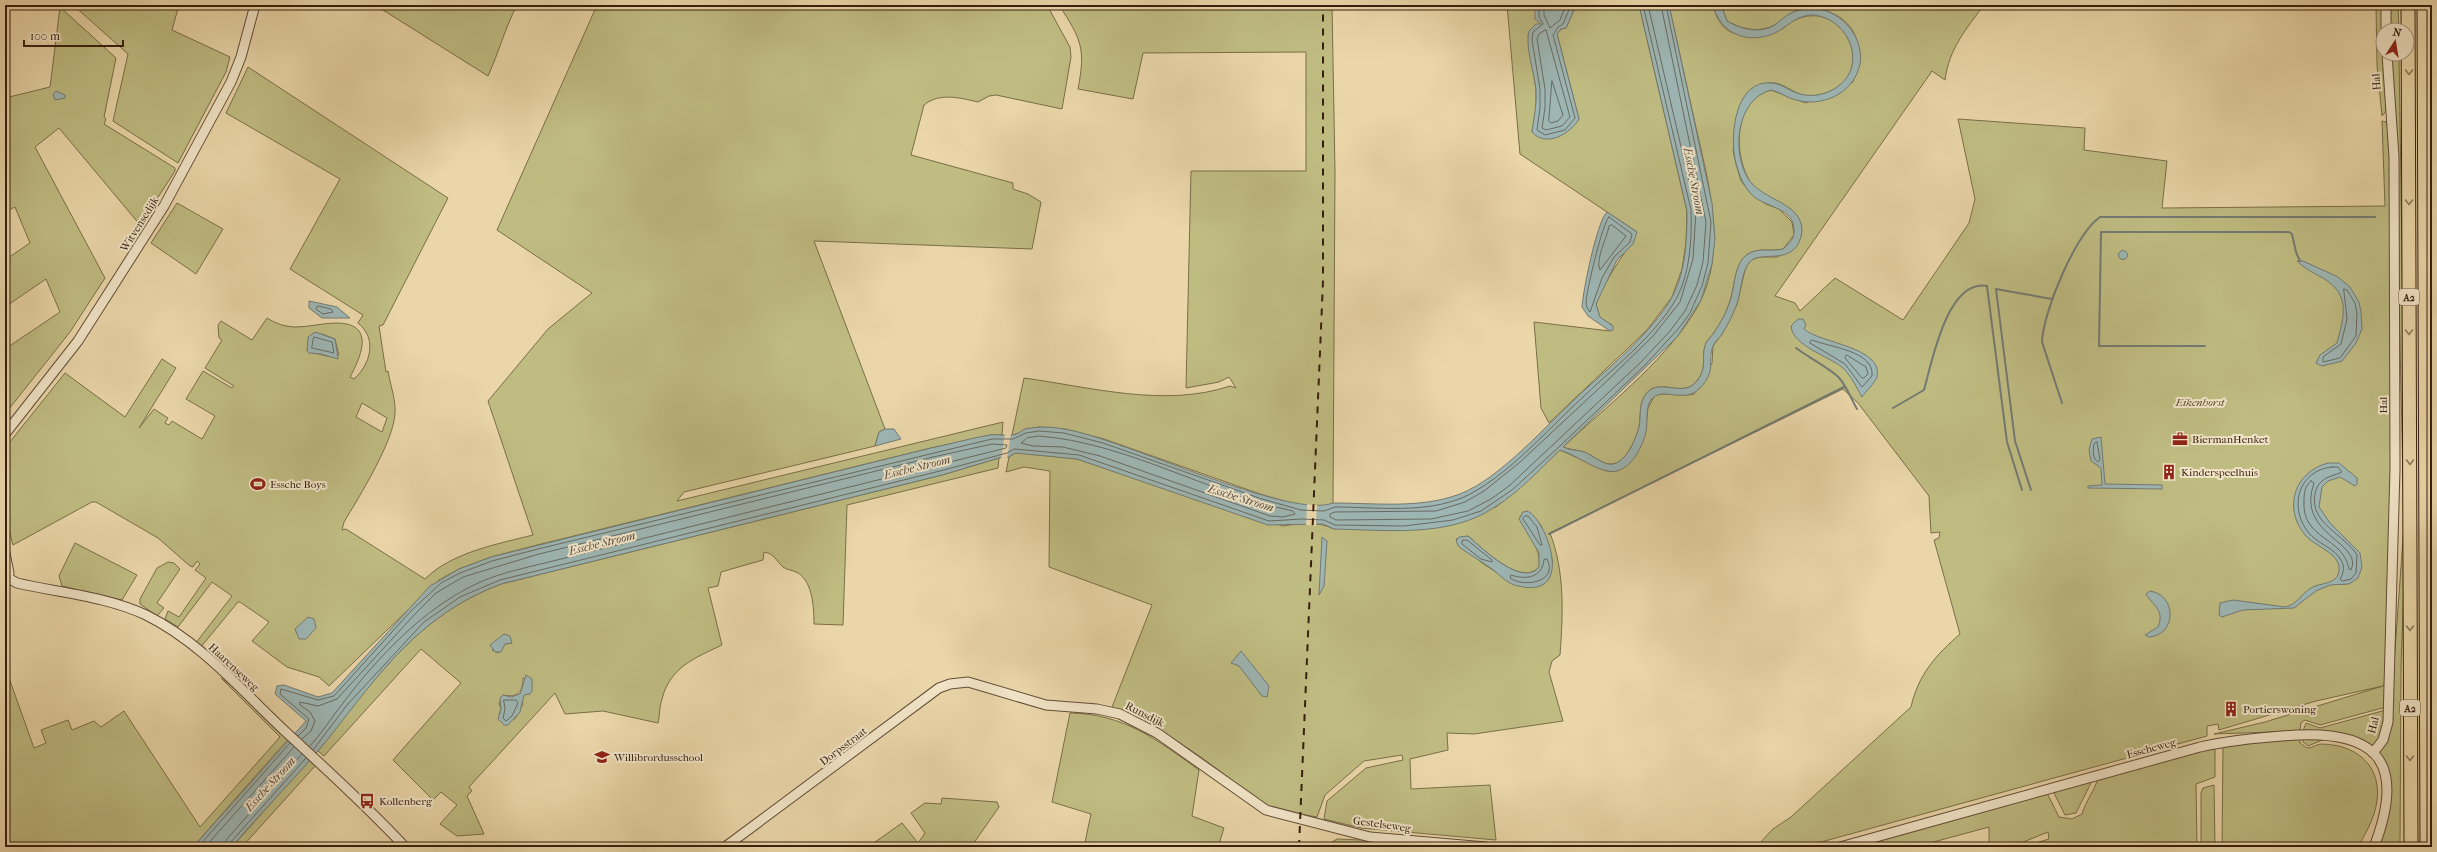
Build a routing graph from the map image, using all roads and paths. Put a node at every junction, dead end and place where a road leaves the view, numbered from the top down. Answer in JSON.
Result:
{"nodes":[{"id":1,"x":255,"y":5,"type":"edge"},
{"id":2,"x":2386,"y":5,"type":"edge"},
{"id":3,"x":2408,"y":5,"type":"edge"},
{"id":4,"x":2424,"y":5,"type":"edge"},
{"id":5,"x":2386,"y":22,"type":"edge"},
{"id":6,"x":2388,"y":62,"type":"edge"},
{"id":7,"x":5,"y":434,"type":"edge"},
{"id":8,"x":2425,"y":466,"type":"junction"},
{"id":9,"x":2432,"y":525,"type":"edge"},
{"id":10,"x":5,"y":553,"type":"edge"},
{"id":11,"x":7,"y":580,"type":"edge"},
{"id":12,"x":982,"y":686,"type":"joint"},
{"id":13,"x":2373,"y":753,"type":"junction"},
{"id":14,"x":1276,"y":814,"type":"joint"},
{"id":15,"x":405,"y":847,"type":"edge"},
{"id":16,"x":725,"y":847,"type":"edge"},
{"id":17,"x":1486,"y":847,"type":"edge"},
{"id":18,"x":1840,"y":847,"type":"edge"},
{"id":19,"x":2374,"y":847,"type":"edge"},
{"id":20,"x":2410,"y":847,"type":"edge"},
{"id":21,"x":2427,"y":847,"type":"edge"}],
"edges":[{"from":1,"to":7,"type":"street","name":"Witvensedijk"},
{"from":2,"to":5,"type":"street"},
{"from":3,"to":20,"type":"highway","number":"A2","one_way":true},
{"from":4,"to":8,"type":"highway","number":"A2"},
{"from":6,"to":13,"type":"street","name":"Hal"},
{"from":8,"to":9,"type":"highway","number":"A2"},
{"from":8,"to":21,"type":"highway","number":"A2"},
{"from":10,"to":11,"type":"street"},
{"from":11,"to":15,"type":"street","name":"Haarenseweg"},
{"from":12,"to":14,"type":"street","name":"Runsdijk"},
{"from":12,"to":16,"type":"street","name":"Dorpsstraat"},
{"from":13,"to":18,"type":"street","name":"Esscheweg"},
{"from":13,"to":19,"type":"street","name":"Esscheweg"},
{"from":14,"to":17,"type":"street","name":"Gestelseweg"}]}
